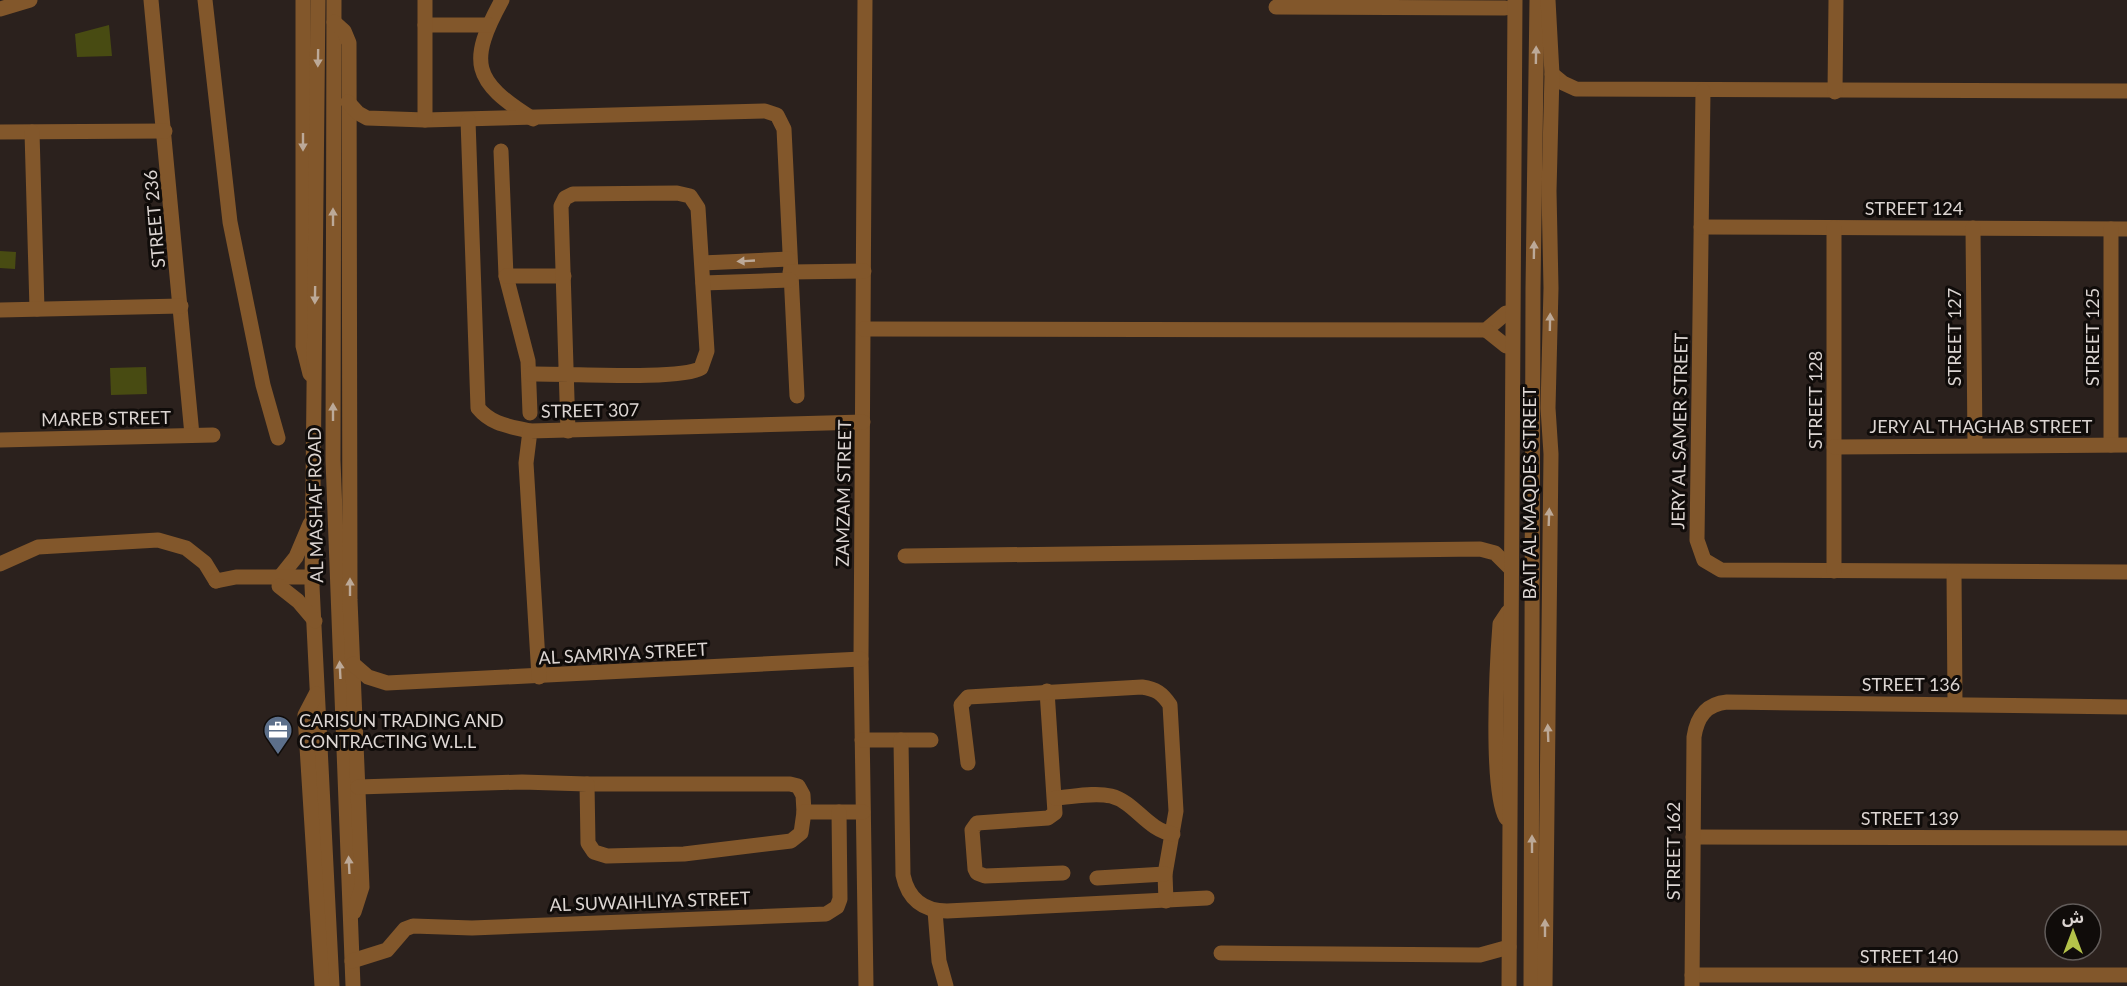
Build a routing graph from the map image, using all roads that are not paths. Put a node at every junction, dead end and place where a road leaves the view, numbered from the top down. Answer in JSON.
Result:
{"nodes":[{"id":1,"x":30,"y":0,"type":"edge"},
{"id":2,"x":151,"y":0,"type":"edge"},
{"id":3,"x":205,"y":0,"type":"edge"},
{"id":4,"x":303,"y":0,"type":"edge"},
{"id":5,"x":318,"y":0,"type":"edge"},
{"id":6,"x":334,"y":0,"type":"edge"},
{"id":7,"x":425,"y":0,"type":"edge"},
{"id":8,"x":502,"y":0,"type":"edge"},
{"id":9,"x":866,"y":0,"type":"edge"},
{"id":10,"x":1537,"y":0,"type":"edge"},
{"id":11,"x":1548,"y":0,"type":"edge"},
{"id":12,"x":1836,"y":0,"type":"edge"},
{"id":13,"x":1508,"y":3,"type":"edge"},
{"id":14,"x":1276,"y":7,"type":"dead end"},
{"id":15,"x":0,"y":9,"type":"edge"},
{"id":16,"x":334,"y":22,"type":"junction"},
{"id":17,"x":425,"y":25,"type":"junction"},
{"id":18,"x":489,"y":26,"type":"junction"},
{"id":19,"x":1552,"y":74,"type":"junction"},
{"id":20,"x":1576,"y":89,"type":"junction"},
{"id":21,"x":1703,"y":91,"type":"junction"},
{"id":22,"x":1835,"y":92,"type":"junction"},
{"id":23,"x":2127,"y":92,"type":"edge"},
{"id":24,"x":348,"y":102,"type":"junction"},
{"id":25,"x":1551,"y":106,"type":"junction"},
{"id":26,"x":367,"y":118,"type":"junction"},
{"id":27,"x":533,"y":119,"type":"junction"},
{"id":28,"x":425,"y":120,"type":"junction"},
{"id":29,"x":468,"y":120,"type":"junction"},
{"id":30,"x":165,"y":131,"type":"junction"},
{"id":31,"x":0,"y":132,"type":"edge"},
{"id":32,"x":32,"y":132,"type":"junction"},
{"id":33,"x":348,"y":139,"type":"junction"},
{"id":34,"x":1551,"y":142,"type":"junction"},
{"id":35,"x":501,"y":151,"type":"dead end"},
{"id":36,"x":1535,"y":176,"type":"junction"},
{"id":37,"x":1701,"y":227,"type":"junction"},
{"id":38,"x":1834,"y":228,"type":"junction"},
{"id":39,"x":1973,"y":228,"type":"junction"},
{"id":40,"x":2111,"y":229,"type":"junction"},
{"id":41,"x":2127,"y":229,"type":"edge"},
{"id":42,"x":702,"y":263,"type":"junction"},
{"id":43,"x":1510,"y":268,"type":"junction"},
{"id":44,"x":790,"y":270,"type":"junction"},
{"id":45,"x":864,"y":271,"type":"junction"},
{"id":46,"x":506,"y":276,"type":"junction"},
{"id":47,"x":564,"y":276,"type":"junction"},
{"id":48,"x":703,"y":283,"type":"junction"},
{"id":49,"x":181,"y":306,"type":"junction"},
{"id":50,"x":37,"y":309,"type":"junction"},
{"id":51,"x":0,"y":310,"type":"edge"},
{"id":52,"x":1506,"y":313,"type":"junction"},
{"id":53,"x":864,"y":330,"type":"junction"},
{"id":54,"x":1486,"y":330,"type":"junction"},
{"id":55,"x":1506,"y":346,"type":"junction"},
{"id":56,"x":567,"y":373,"type":"junction"},
{"id":57,"x":530,"y":374,"type":"junction"},
{"id":58,"x":315,"y":384,"type":"junction"},
{"id":59,"x":797,"y":396,"type":"dead end"},
{"id":60,"x":530,"y":413,"type":"dead end"},
{"id":61,"x":863,"y":422,"type":"junction"},
{"id":62,"x":530,"y":431,"type":"junction"},
{"id":63,"x":568,"y":431,"type":"junction"},
{"id":64,"x":192,"y":435,"type":"junction"},
{"id":65,"x":213,"y":435,"type":"dead end"},
{"id":66,"x":351,"y":436,"type":"junction"},
{"id":67,"x":1533,"y":437,"type":"junction"},
{"id":68,"x":278,"y":438,"type":"dead end"},
{"id":69,"x":0,"y":440,"type":"edge"},
{"id":70,"x":1975,"y":445,"type":"junction"},
{"id":71,"x":2111,"y":445,"type":"junction"},
{"id":72,"x":2127,"y":445,"type":"edge"},
{"id":73,"x":1834,"y":447,"type":"junction"},
{"id":74,"x":1551,"y":454,"type":"junction"},
{"id":75,"x":1513,"y":456,"type":"junction"},
{"id":76,"x":333,"y":460,"type":"junction"},
{"id":77,"x":313,"y":515,"type":"junction"},
{"id":78,"x":1512,"y":539,"type":"junction"},
{"id":79,"x":1473,"y":549,"type":"junction"},
{"id":80,"x":1548,"y":554,"type":"junction"},
{"id":81,"x":905,"y":556,"type":"dead end"},
{"id":82,"x":0,"y":564,"type":"edge"},
{"id":83,"x":1511,"y":569,"type":"junction"},
{"id":84,"x":1532,"y":571,"type":"junction"},
{"id":85,"x":1834,"y":571,"type":"junction"},
{"id":86,"x":1954,"y":572,"type":"junction"},
{"id":87,"x":2127,"y":572,"type":"edge"},
{"id":88,"x":279,"y":581,"type":"junction"},
{"id":89,"x":312,"y":581,"type":"junction"},
{"id":90,"x":315,"y":621,"type":"junction"},
{"id":91,"x":861,"y":659,"type":"junction"},
{"id":92,"x":353,"y":664,"type":"junction"},
{"id":93,"x":538,"y":677,"type":"junction"},
{"id":94,"x":387,"y":683,"type":"junction"},
{"id":95,"x":1047,"y":691,"type":"junction"},
{"id":96,"x":316,"y":694,"type":"junction"},
{"id":97,"x":1532,"y":697,"type":"junction"},
{"id":98,"x":355,"y":700,"type":"junction"},
{"id":99,"x":1955,"y":704,"type":"junction"},
{"id":100,"x":2127,"y":707,"type":"edge"},
{"id":101,"x":1699,"y":717,"type":"joint"},
{"id":102,"x":862,"y":740,"type":"junction"},
{"id":103,"x":901,"y":740,"type":"junction"},
{"id":104,"x":931,"y":740,"type":"dead end"},
{"id":105,"x":968,"y":763,"type":"dead end"},
{"id":106,"x":587,"y":784,"type":"junction"},
{"id":107,"x":358,"y":787,"type":"junction"},
{"id":108,"x":1055,"y":798,"type":"junction"},
{"id":109,"x":804,"y":812,"type":"junction"},
{"id":110,"x":839,"y":812,"type":"junction"},
{"id":111,"x":863,"y":812,"type":"junction"},
{"id":112,"x":1173,"y":834,"type":"junction"},
{"id":113,"x":1693,"y":837,"type":"junction"},
{"id":114,"x":2127,"y":838,"type":"edge"},
{"id":115,"x":1063,"y":873,"type":"dead end"},
{"id":116,"x":1166,"y":874,"type":"junction"},
{"id":117,"x":1097,"y":878,"type":"dead end"},
{"id":118,"x":1207,"y":898,"type":"dead end"},
{"id":119,"x":1166,"y":901,"type":"junction"},
{"id":120,"x":935,"y":911,"type":"junction"},
{"id":121,"x":351,"y":916,"type":"junction"},
{"id":122,"x":351,"y":937,"type":"junction"},
{"id":123,"x":1509,"y":947,"type":"junction"},
{"id":124,"x":378,"y":952,"type":"junction"},
{"id":125,"x":1221,"y":953,"type":"dead end"},
{"id":126,"x":1480,"y":955,"type":"junction"},
{"id":127,"x":352,"y":961,"type":"junction"},
{"id":128,"x":2127,"y":975,"type":"edge"},
{"id":129,"x":1509,"y":980,"type":"edge"},
{"id":130,"x":1692,"y":981,"type":"edge"},
{"id":131,"x":322,"y":986,"type":"edge"},
{"id":132,"x":332,"y":986,"type":"edge"},
{"id":133,"x":353,"y":986,"type":"edge"},
{"id":134,"x":866,"y":986,"type":"edge"},
{"id":135,"x":946,"y":986,"type":"edge"},
{"id":136,"x":1522,"y":986,"type":"edge"},
{"id":137,"x":1531,"y":986,"type":"edge"},
{"id":138,"x":1545,"y":986,"type":"edge"}],
"edges":[{"from":1,"to":15,"type":"street"},
{"from":2,"to":30,"type":"street","name":"STREET 236"},
{"from":3,"to":68,"type":"street"},
{"from":4,"to":58,"type":"street","name":"AL MASHAF ROAD","one_way":true},
{"from":5,"to":58,"type":"street","name":"AL MASHAF ROAD","one_way":true},
{"from":6,"to":16,"type":"street","name":"AL MASHAF ROAD"},
{"from":7,"to":17,"type":"street"},
{"from":8,"to":18,"type":"street"},
{"from":9,"to":45,"type":"street","name":"ZAMZAM STREET"},
{"from":36,"to":10,"type":"street","name":"BAIT AL MAQDES STREET","one_way":true},
{"from":11,"to":19,"type":"street","name":"BAIT AL MAQDES STREET"},
{"from":12,"to":22,"type":"street"},
{"from":13,"to":14,"type":"street"},
{"from":13,"to":43,"type":"street","name":"BAIT AL MAQDES STREET"},
{"from":16,"to":24,"type":"street","name":"AL MASHAF ROAD"},
{"from":76,"to":16,"type":"street","name":"AL MASHAF ROAD","one_way":true},
{"from":17,"to":18,"type":"street"},
{"from":17,"to":28,"type":"street"},
{"from":18,"to":27,"type":"street"},
{"from":19,"to":20,"type":"street"},
{"from":19,"to":25,"type":"street","name":"BAIT AL MAQDES STREET"},
{"from":20,"to":21,"type":"street"},
{"from":20,"to":25,"type":"street"},
{"from":21,"to":22,"type":"street"},
{"from":21,"to":37,"type":"street","name":"JERY AL SAMER STREET"},
{"from":22,"to":23,"type":"street"},
{"from":24,"to":26,"type":"street"},
{"from":24,"to":33,"type":"street","name":"AL MASHAF ROAD"},
{"from":25,"to":34,"type":"street","name":"BAIT AL MAQDES STREET"},
{"from":26,"to":28,"type":"street"},
{"from":26,"to":33,"type":"street"},
{"from":27,"to":29,"type":"street"},
{"from":27,"to":44,"type":"street"},
{"from":28,"to":29,"type":"street"},
{"from":29,"to":62,"type":"street"},
{"from":30,"to":32,"type":"street"},
{"from":30,"to":49,"type":"street","name":"STREET 236"},
{"from":31,"to":32,"type":"street"},
{"from":32,"to":50,"type":"street"},
{"from":33,"to":66,"type":"street","name":"AL MASHAF ROAD"},
{"from":34,"to":36,"type":"street"},
{"from":74,"to":34,"type":"street","name":"BAIT AL MAQDES STREET","one_way":true},
{"from":35,"to":46,"type":"street"},
{"from":67,"to":36,"type":"street","name":"BAIT AL MAQDES STREET","one_way":true},
{"from":37,"to":38,"type":"street","name":"STREET 124"},
{"from":37,"to":85,"type":"street","name":"JERY AL SAMER STREET"},
{"from":38,"to":39,"type":"street","name":"STREET 124"},
{"from":38,"to":73,"type":"street","name":"STREET 128"},
{"from":39,"to":40,"type":"street","name":"STREET 124"},
{"from":39,"to":70,"type":"street","name":"STREET 127"},
{"from":40,"to":41,"type":"street","name":"STREET 124"},
{"from":40,"to":71,"type":"street","name":"STREET 125"},
{"from":44,"to":42,"type":"street","one_way":true},
{"from":42,"to":47,"type":"street"},
{"from":42,"to":48,"type":"street"},
{"from":43,"to":52,"type":"street","name":"BAIT AL MAQDES STREET"},
{"from":43,"to":75,"type":"street","name":"BAIT AL MAQDES STREET"},
{"from":44,"to":45,"type":"street"},
{"from":44,"to":48,"type":"street"},
{"from":44,"to":59,"type":"street"},
{"from":45,"to":53,"type":"street","name":"ZAMZAM STREET"},
{"from":46,"to":47,"type":"street"},
{"from":46,"to":57,"type":"street"},
{"from":47,"to":56,"type":"street"},
{"from":48,"to":56,"type":"street"},
{"from":49,"to":50,"type":"street"},
{"from":49,"to":64,"type":"street","name":"STREET 236"},
{"from":50,"to":51,"type":"street"},
{"from":52,"to":54,"type":"street"},
{"from":52,"to":55,"type":"street","name":"BAIT AL MAQDES STREET"},
{"from":53,"to":54,"type":"street"},
{"from":53,"to":61,"type":"street","name":"ZAMZAM STREET"},
{"from":54,"to":55,"type":"street"},
{"from":55,"to":75,"type":"street","name":"BAIT AL MAQDES STREET"},
{"from":56,"to":57,"type":"street"},
{"from":56,"to":63,"type":"street"},
{"from":57,"to":60,"type":"street"},
{"from":58,"to":77,"type":"street","name":"AL MASHAF ROAD"},
{"from":61,"to":63,"type":"street","name":"STREET 307"},
{"from":61,"to":91,"type":"street","name":"ZAMZAM STREET"},
{"from":62,"to":63,"type":"street","name":"STREET 307"},
{"from":62,"to":93,"type":"street","name":"STREET 307"},
{"from":64,"to":65,"type":"street","name":"MAREB STREET"},
{"from":64,"to":69,"type":"street","name":"MAREB STREET"},
{"from":66,"to":76,"type":"street"},
{"from":92,"to":66,"type":"street","name":"AL MASHAF ROAD","one_way":true},
{"from":67,"to":74,"type":"street"},
{"from":67,"to":84,"type":"street","name":"BAIT AL MAQDES STREET"},
{"from":70,"to":71,"type":"street","name":"JERY AL THAGHAB STREET"},
{"from":70,"to":73,"type":"street","name":"JERY AL THAGHAB STREET"},
{"from":71,"to":72,"type":"street","name":"JERY AL THAGHAB STREET"},
{"from":73,"to":85,"type":"street","name":"STREET 128"},
{"from":80,"to":74,"type":"street","name":"BAIT AL MAQDES STREET","one_way":true},
{"from":75,"to":78,"type":"street","name":"BAIT AL MAQDES STREET"},
{"from":121,"to":76,"type":"street","name":"AL MASHAF ROAD","one_way":true},
{"from":77,"to":88,"type":"street"},
{"from":77,"to":89,"type":"street","name":"AL MASHAF ROAD"},
{"from":78,"to":79,"type":"street"},
{"from":78,"to":83,"type":"street","name":"BAIT AL MAQDES STREET"},
{"from":78,"to":97,"type":"street"},
{"from":79,"to":81,"type":"street"},
{"from":79,"to":83,"type":"street"},
{"from":80,"to":84,"type":"street"},
{"from":138,"to":80,"type":"street","name":"BAIT AL MAQDES STREET","one_way":true},
{"from":82,"to":88,"type":"street"},
{"from":83,"to":123,"type":"street","name":"BAIT AL MAQDES STREET"},
{"from":84,"to":97,"type":"street","name":"BAIT AL MAQDES STREET"},
{"from":85,"to":86,"type":"street","name":"JERY AL SAMER STREET"},
{"from":86,"to":87,"type":"street","name":"JERY AL SAMER STREET"},
{"from":86,"to":99,"type":"street"},
{"from":88,"to":89,"type":"street"},
{"from":88,"to":90,"type":"street"},
{"from":89,"to":90,"type":"street","name":"AL MASHAF ROAD"},
{"from":90,"to":96,"type":"street","name":"AL MASHAF ROAD"},
{"from":91,"to":93,"type":"street","name":"AL SAMRIYA STREET"},
{"from":91,"to":102,"type":"street","name":"ZAMZAM STREET"},
{"from":92,"to":94,"type":"street","name":"AL SAMRIYA STREET"},
{"from":92,"to":98,"type":"street","name":"AL MASHAF ROAD"},
{"from":93,"to":94,"type":"street","name":"AL SAMRIYA STREET"},
{"from":94,"to":98,"type":"street","name":"AL SAMRIYA STREET"},
{"from":95,"to":105,"type":"street"},
{"from":95,"to":108,"type":"street"},
{"from":95,"to":112,"type":"street"},
{"from":96,"to":131,"type":"street","name":"AL MASHAF ROAD"},
{"from":96,"to":132,"type":"street","name":"AL MASHAF ROAD"},
{"from":137,"to":97,"type":"street","name":"BAIT AL MAQDES STREET","one_way":true},
{"from":98,"to":107,"type":"street","name":"AL MASHAF ROAD"},
{"from":99,"to":100,"type":"street","name":"STREET 136"},
{"from":99,"to":101,"type":"street","name":"STREET 136"},
{"from":101,"to":113,"type":"street","name":"STREET 162"},
{"from":102,"to":103,"type":"street"},
{"from":102,"to":111,"type":"street","name":"ZAMZAM STREET"},
{"from":103,"to":104,"type":"street"},
{"from":103,"to":120,"type":"street"},
{"from":106,"to":107,"type":"street"},
{"from":106,"to":109,"type":"street"},
{"from":106,"to":109,"type":"street"},
{"from":107,"to":121,"type":"street","name":"AL MASHAF ROAD"},
{"from":108,"to":112,"type":"street"},
{"from":108,"to":115,"type":"street"},
{"from":109,"to":110,"type":"street"},
{"from":110,"to":111,"type":"street"},
{"from":110,"to":124,"type":"street","name":"AL SUWAIHLIYA STREET"},
{"from":111,"to":134,"type":"street","name":"ZAMZAM STREET"},
{"from":112,"to":116,"type":"street"},
{"from":113,"to":114,"type":"street","name":"STREET 139"},
{"from":113,"to":130,"type":"street","name":"STREET 162"},
{"from":116,"to":117,"type":"street"},
{"from":116,"to":119,"type":"street"},
{"from":118,"to":119,"type":"street"},
{"from":119,"to":120,"type":"street"},
{"from":120,"to":135,"type":"street"},
{"from":121,"to":122,"type":"street","name":"AL MASHAF ROAD"},
{"from":122,"to":124,"type":"street"},
{"from":122,"to":127,"type":"street","name":"AL MASHAF ROAD"},
{"from":123,"to":126,"type":"street"},
{"from":123,"to":129,"type":"street","name":"BAIT AL MAQDES STREET"},
{"from":123,"to":136,"type":"street"},
{"from":124,"to":127,"type":"street","name":"AL SUWAIHLIYA STREET"},
{"from":125,"to":126,"type":"street"},
{"from":126,"to":129,"type":"street"},
{"from":127,"to":133,"type":"street","name":"AL MASHAF ROAD"},
{"from":128,"to":130,"type":"street","name":"STREET 140"}]}
